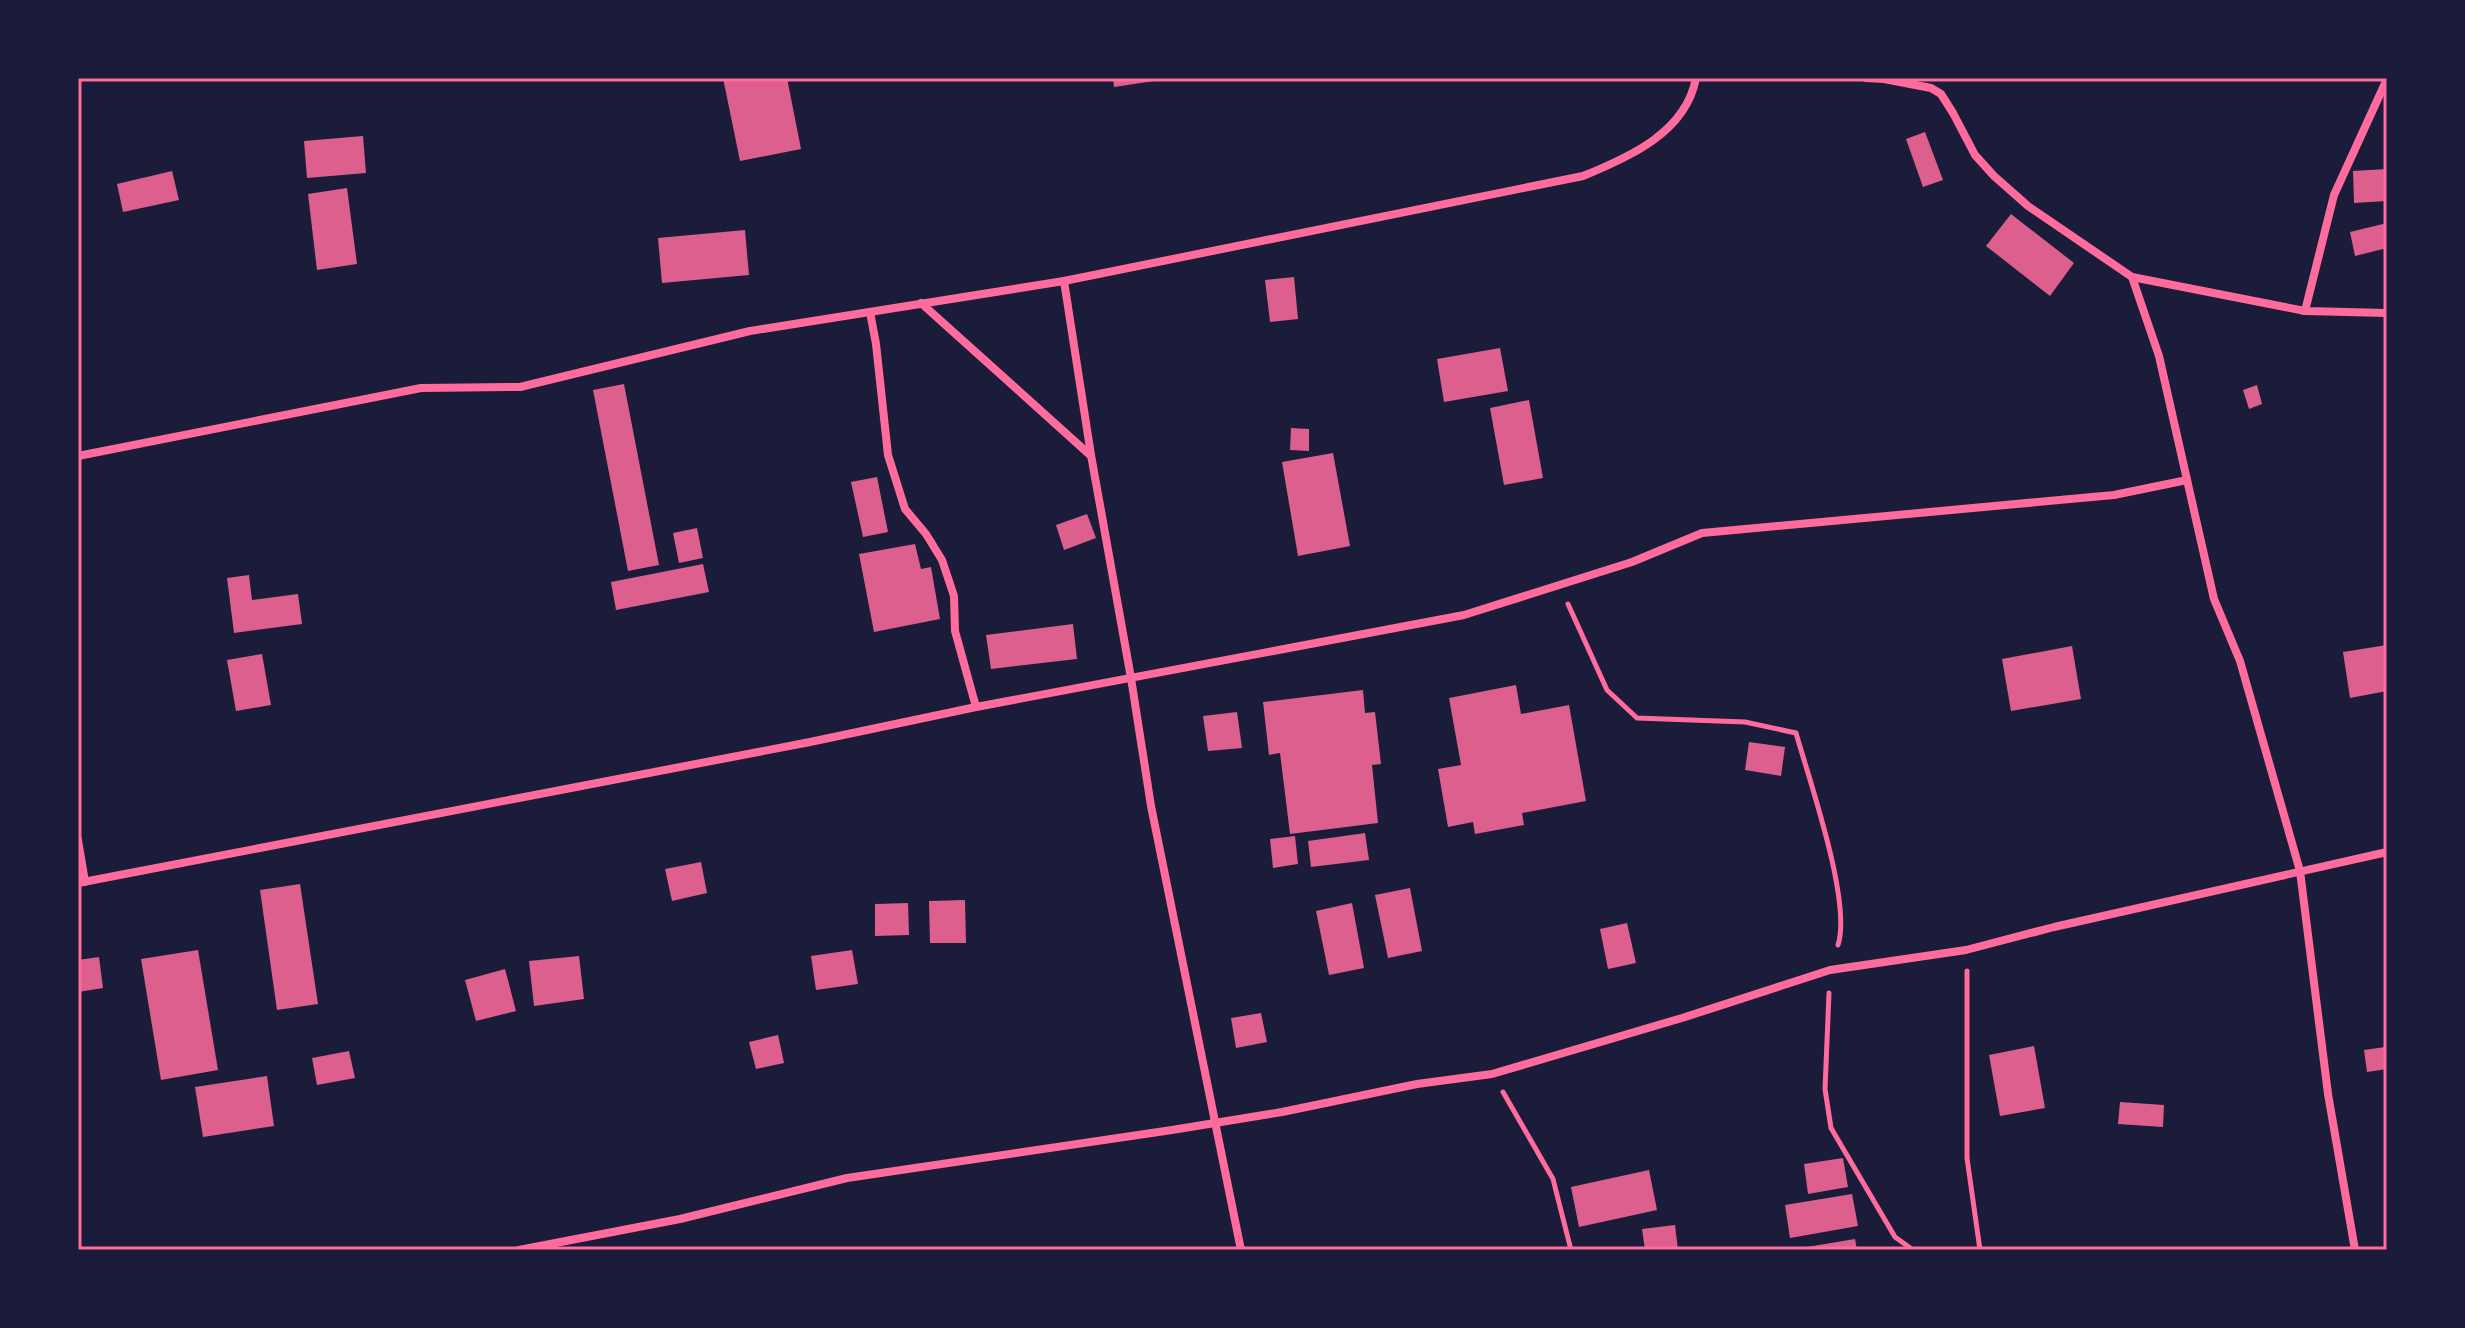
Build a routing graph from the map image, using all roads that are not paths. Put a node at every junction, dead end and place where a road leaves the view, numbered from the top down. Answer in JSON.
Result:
{"nodes":[{"id":1,"x":1696,"y":78,"type":"edge"},
{"id":2,"x":1866,"y":78,"type":"edge"},
{"id":3,"x":2387,"y":79,"type":"edge"},
{"id":4,"x":2132,"y":277,"type":"junction"},
{"id":5,"x":1064,"y":281,"type":"junction"},
{"id":6,"x":921,"y":303,"type":"junction"},
{"id":7,"x":2305,"y":311,"type":"junction"},
{"id":8,"x":870,"y":312,"type":"junction"},
{"id":9,"x":2387,"y":313,"type":"edge"},
{"id":10,"x":1091,"y":455,"type":"junction"},
{"id":11,"x":78,"y":456,"type":"edge"},
{"id":12,"x":2187,"y":480,"type":"junction"},
{"id":13,"x":1131,"y":678,"type":"junction"},
{"id":14,"x":976,"y":707,"type":"junction"},
{"id":15,"x":78,"y":840,"type":"edge"},
{"id":16,"x":2387,"y":852,"type":"edge"},
{"id":17,"x":2300,"y":871,"type":"junction"},
{"id":18,"x":81,"y":883,"type":"edge"},
{"id":19,"x":1215,"y":1121,"type":"junction"},
{"id":20,"x":519,"y":1250,"type":"edge"},
{"id":21,"x":1241,"y":1250,"type":"edge"},
{"id":22,"x":2355,"y":1250,"type":"edge"}],
"edges":[{"from":1,"to":5,"type":"street"},
{"from":2,"to":4,"type":"street"},
{"from":3,"to":7,"type":"street"},
{"from":4,"to":7,"type":"street"},
{"from":4,"to":12,"type":"street"},
{"from":5,"to":6,"type":"street"},
{"from":5,"to":10,"type":"street"},
{"from":6,"to":8,"type":"street"},
{"from":6,"to":10,"type":"street"},
{"from":7,"to":9,"type":"street"},
{"from":8,"to":11,"type":"street"},
{"from":8,"to":14,"type":"street"},
{"from":10,"to":13,"type":"street"},
{"from":12,"to":13,"type":"street"},
{"from":12,"to":17,"type":"street"},
{"from":13,"to":14,"type":"street"},
{"from":13,"to":19,"type":"street"},
{"from":14,"to":18,"type":"street"},
{"from":15,"to":18,"type":"street"},
{"from":16,"to":17,"type":"street"},
{"from":17,"to":19,"type":"street"},
{"from":17,"to":22,"type":"street"},
{"from":19,"to":20,"type":"street"},
{"from":19,"to":21,"type":"street"}]}
